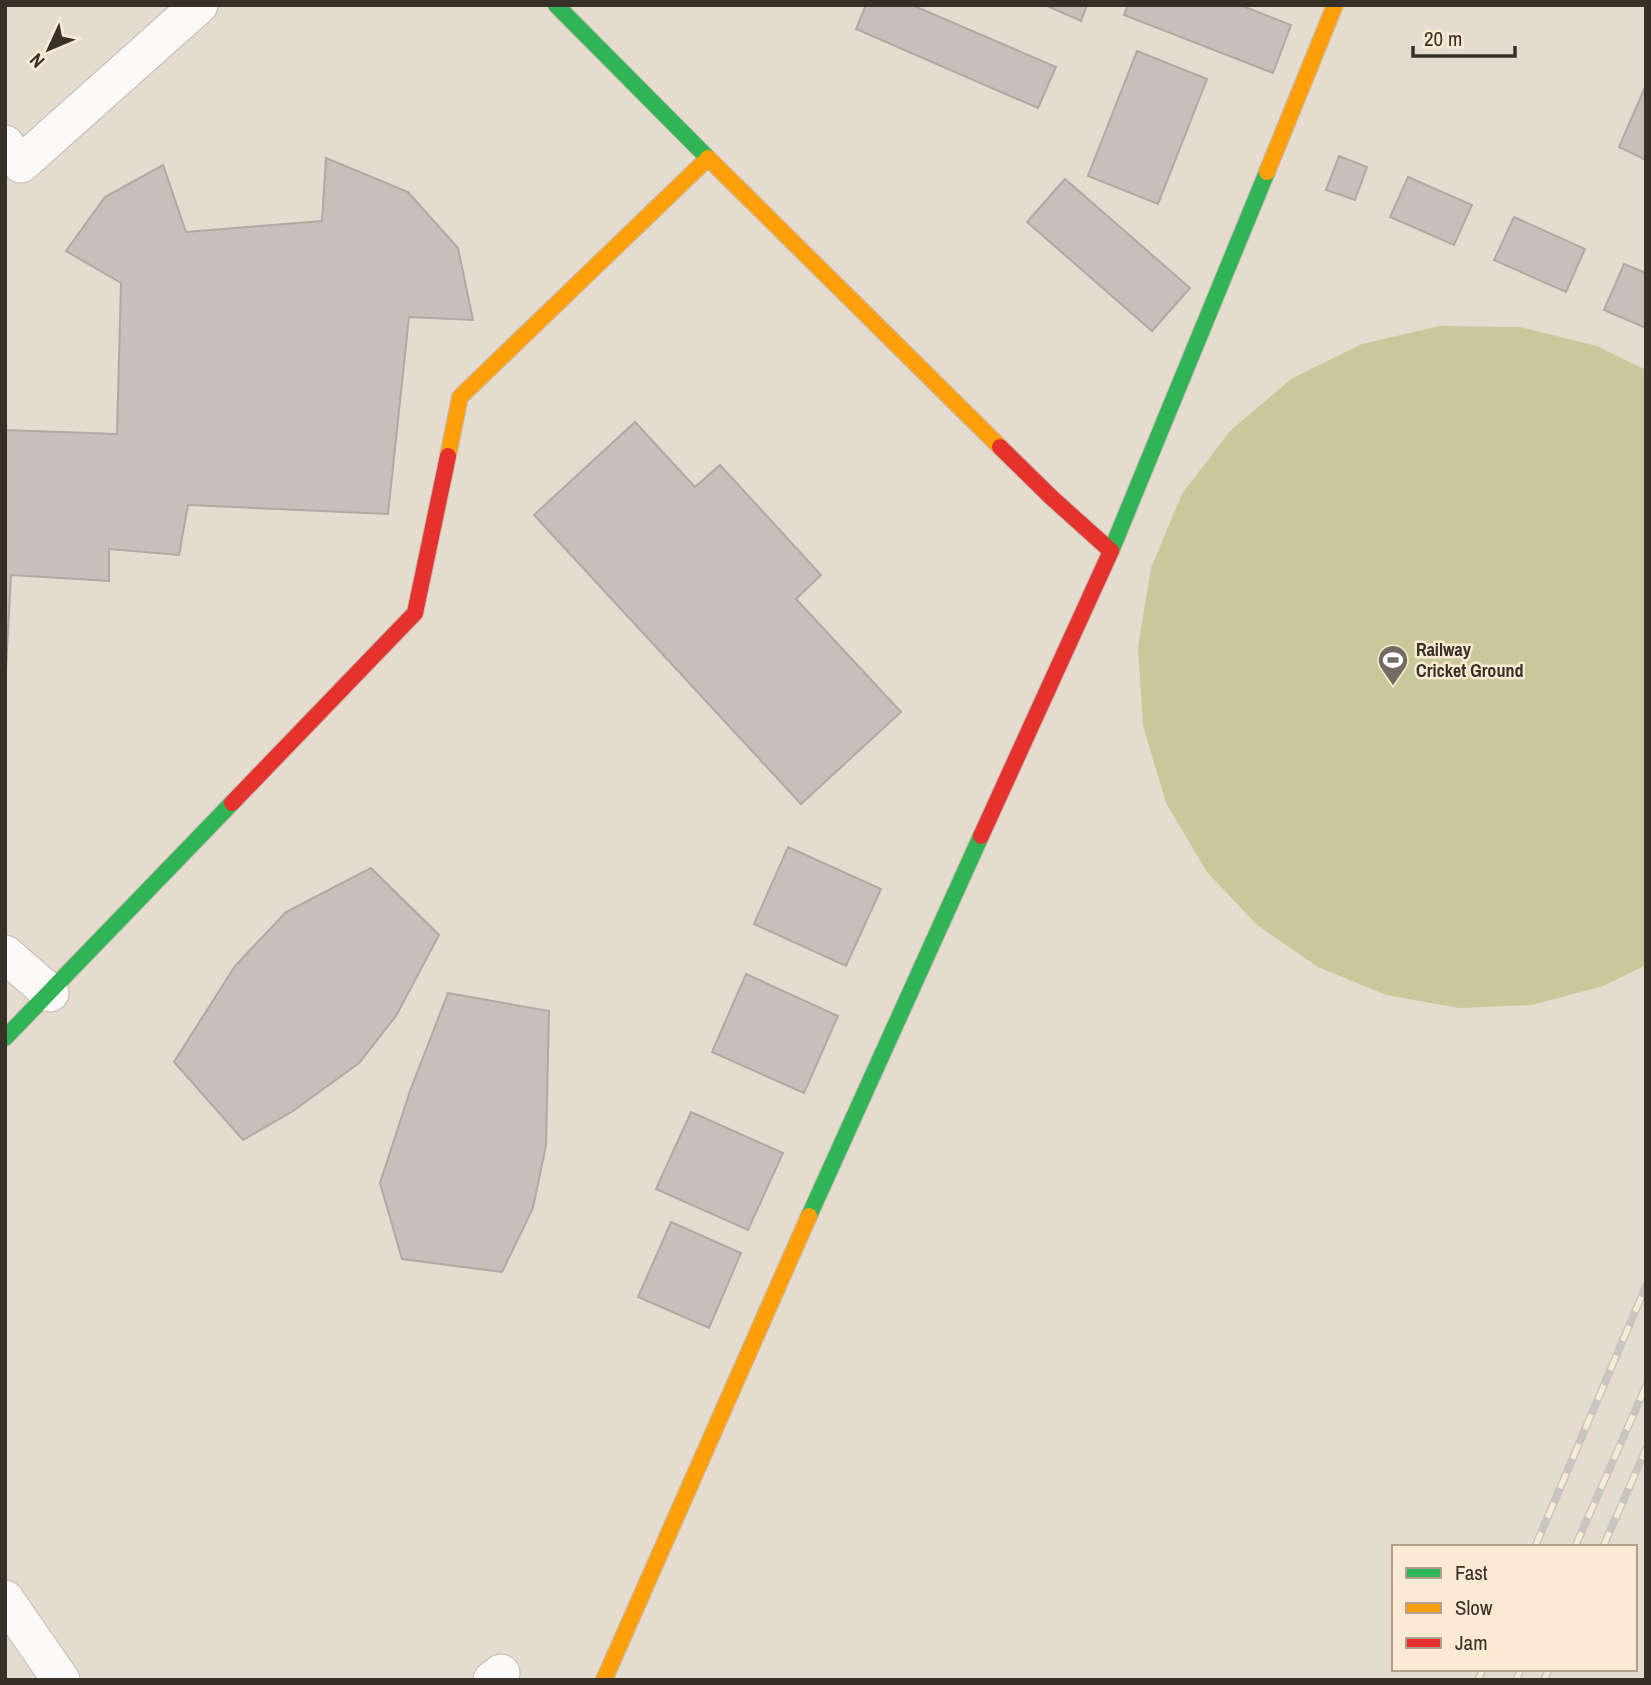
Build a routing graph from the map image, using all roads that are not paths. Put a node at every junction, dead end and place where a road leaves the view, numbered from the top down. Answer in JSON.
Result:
{"nodes":[{"id":1,"x":199,"y":5,"type":"edge"},
{"id":2,"x":556,"y":5,"type":"edge"},
{"id":3,"x":1335,"y":5,"type":"edge"},
{"id":4,"x":5,"y":144,"type":"edge"},
{"id":5,"x":708,"y":158,"type":"junction"},
{"id":6,"x":1111,"y":551,"type":"junction"},
{"id":7,"x":5,"y":954,"type":"edge"},
{"id":8,"x":50,"y":993,"type":"junction"},
{"id":9,"x":5,"y":1038,"type":"edge"},
{"id":10,"x":5,"y":1599,"type":"edge"},
{"id":11,"x":61,"y":1680,"type":"edge"},
{"id":12,"x":604,"y":1680,"type":"edge"}],
"edges":[{"from":1,"to":4,"type":"street"},
{"from":2,"to":5,"type":"street"},
{"from":3,"to":6,"type":"street"},
{"from":5,"to":6,"type":"street"},
{"from":5,"to":8,"type":"street"},
{"from":6,"to":12,"type":"street"},
{"from":7,"to":8,"type":"street"},
{"from":8,"to":9,"type":"street"},
{"from":10,"to":11,"type":"street"}]}
